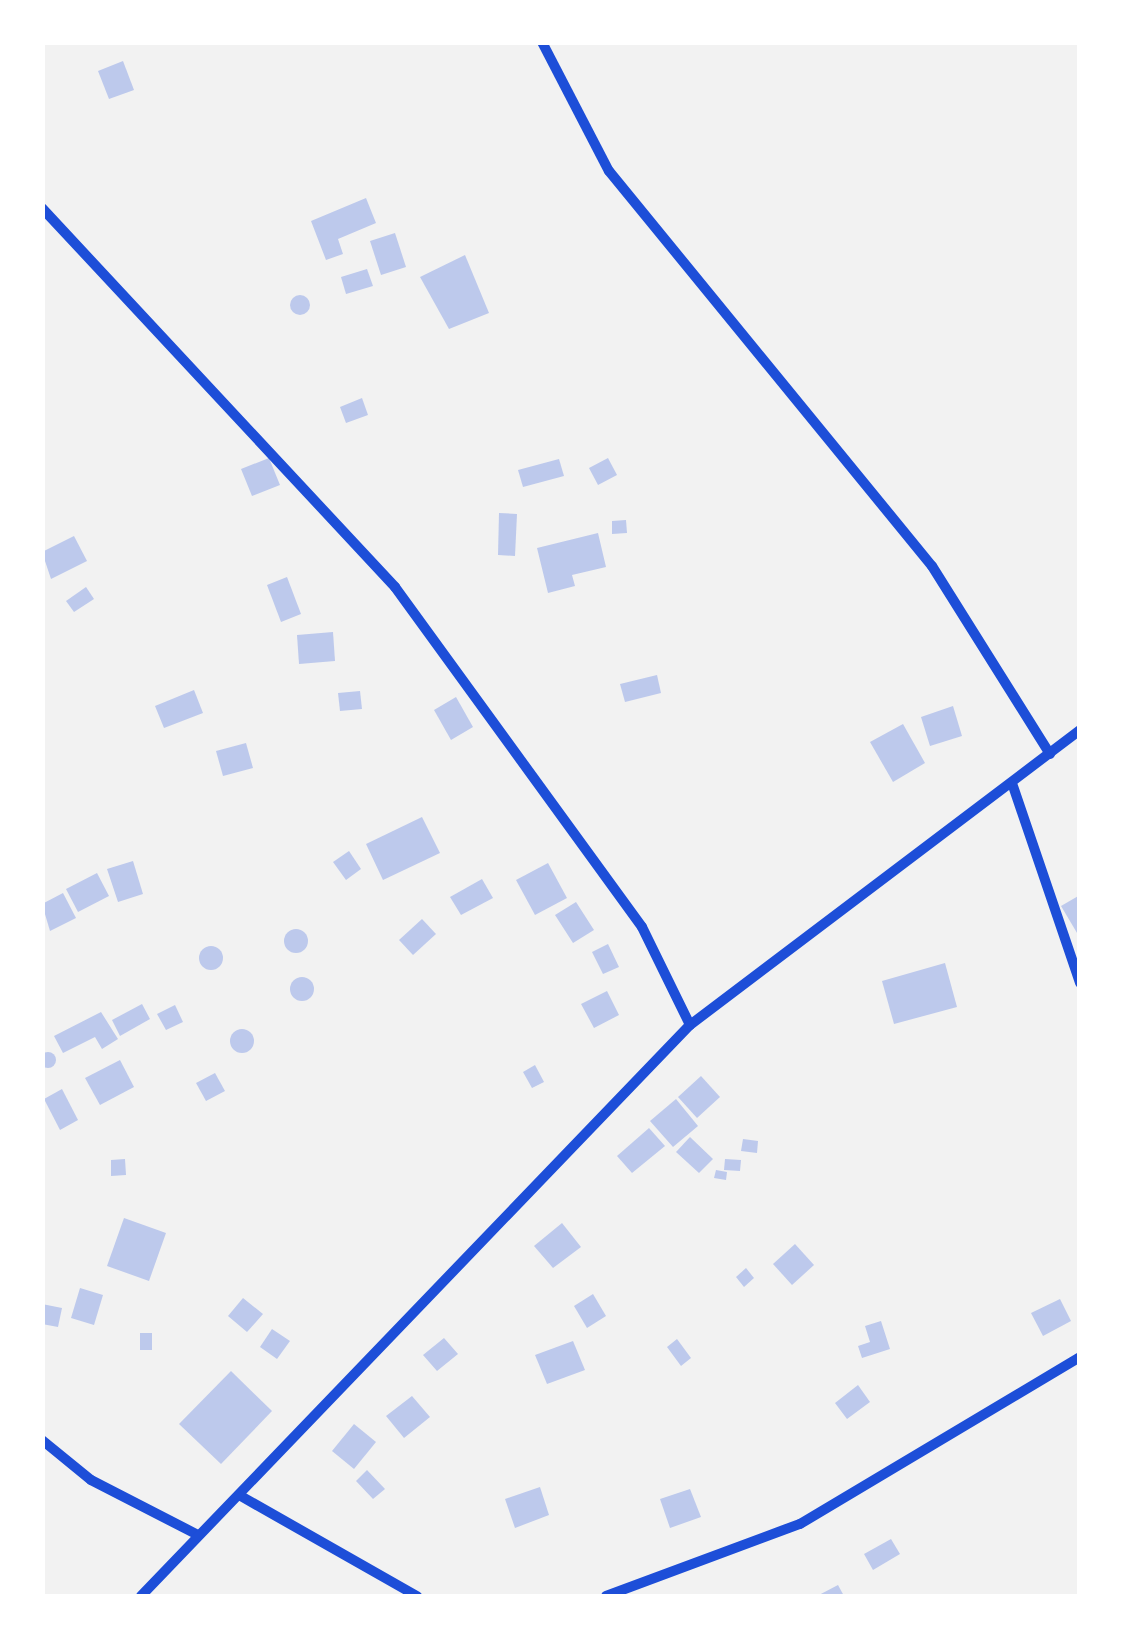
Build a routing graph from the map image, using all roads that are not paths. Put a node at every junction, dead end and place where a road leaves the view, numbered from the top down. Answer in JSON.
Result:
{"nodes":[{"id":1,"x":542,"y":42,"type":"edge"},
{"id":2,"x":42,"y":208,"type":"edge"},
{"id":3,"x":1080,"y":730,"type":"edge"},
{"id":4,"x":1050,"y":754,"type":"junction"},
{"id":5,"x":1013,"y":786,"type":"junction"},
{"id":6,"x":1080,"y":983,"type":"edge"},
{"id":7,"x":690,"y":1025,"type":"junction"},
{"id":8,"x":1080,"y":1357,"type":"edge"},
{"id":9,"x":42,"y":1440,"type":"edge"},
{"id":10,"x":239,"y":1495,"type":"junction"},
{"id":11,"x":198,"y":1535,"type":"junction"},
{"id":12,"x":142,"y":1596,"type":"edge"},
{"id":13,"x":417,"y":1596,"type":"edge"},
{"id":14,"x":606,"y":1596,"type":"edge"}],
"edges":[{"from":1,"to":4,"type":"street"},
{"from":2,"to":7,"type":"street"},
{"from":3,"to":4,"type":"street"},
{"from":4,"to":5,"type":"street"},
{"from":5,"to":6,"type":"street"},
{"from":5,"to":7,"type":"street"},
{"from":7,"to":10,"type":"street"},
{"from":8,"to":14,"type":"street"},
{"from":9,"to":11,"type":"street"},
{"from":10,"to":11,"type":"street"},
{"from":10,"to":13,"type":"street"},
{"from":11,"to":12,"type":"street"}]}
